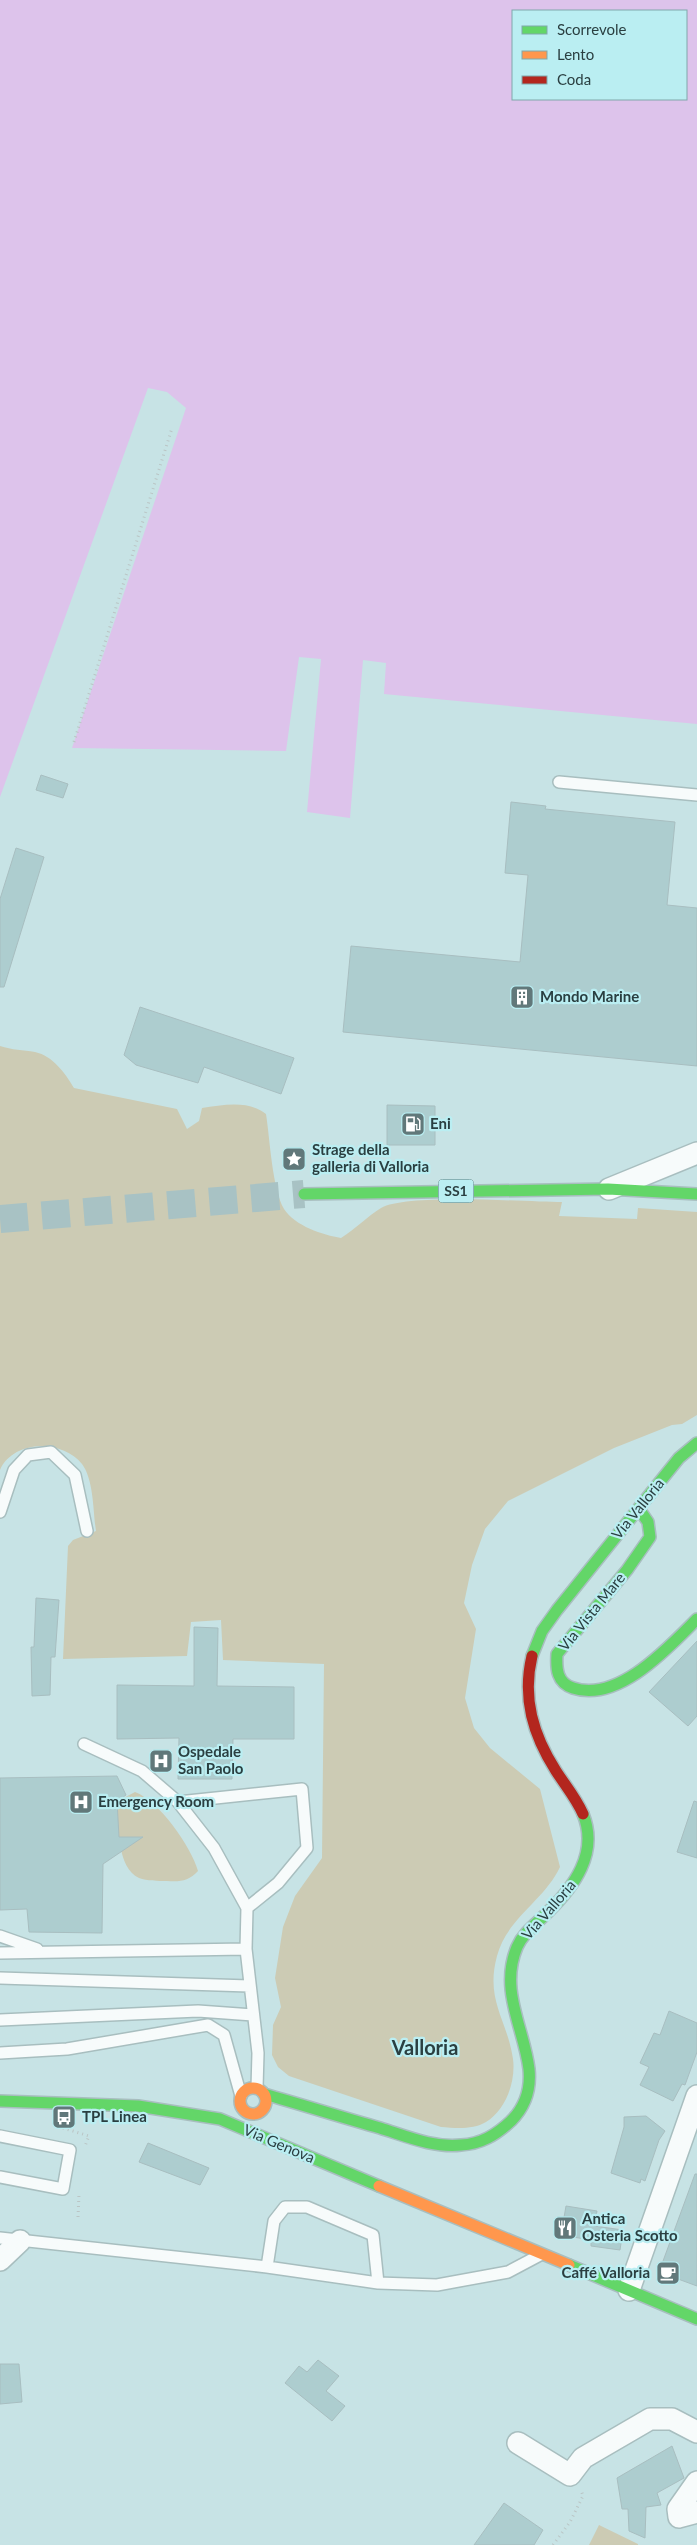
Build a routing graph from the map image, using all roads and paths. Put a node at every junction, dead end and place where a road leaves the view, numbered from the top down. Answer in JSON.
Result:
{"nodes":[{"id":1,"x":172,"y":428,"type":"dead end"},
{"id":2,"x":74,"y":742,"type":"dead end"},
{"id":3,"x":559,"y":782,"type":"dead end"},
{"id":4,"x":697,"y":795,"type":"edge"},
{"id":5,"x":697,"y":1153,"type":"edge"},
{"id":6,"x":608,"y":1189,"type":"junction"},
{"id":7,"x":304,"y":1194,"type":"tunnel mouth"},
{"id":8,"x":697,"y":1194,"type":"edge"},
{"id":9,"x":697,"y":1443,"type":"edge"},
{"id":10,"x":639,"y":1509,"type":"junction"},
{"id":11,"x":0,"y":1512,"type":"edge"},
{"id":12,"x":87,"y":1531,"type":"dead end"},
{"id":13,"x":697,"y":1619,"type":"edge"},
{"id":14,"x":84,"y":1744,"type":"dead end"},
{"id":15,"x":178,"y":1802,"type":"junction"},
{"id":16,"x":247,"y":1908,"type":"junction"},
{"id":17,"x":0,"y":1936,"type":"edge"},
{"id":18,"x":246,"y":1949,"type":"junction"},
{"id":19,"x":50,"y":1953,"type":"junction"},
{"id":20,"x":0,"y":1954,"type":"edge"},
{"id":21,"x":0,"y":1978,"type":"edge"},
{"id":22,"x":249,"y":1986,"type":"junction"},
{"id":23,"x":253,"y":2015,"type":"junction"},
{"id":24,"x":0,"y":2020,"type":"edge"},
{"id":25,"x":0,"y":2053,"type":"edge"},
{"id":26,"x":260,"y":2091,"type":"junction"},
{"id":27,"x":241,"y":2096,"type":"junction"},
{"id":28,"x":697,"y":2096,"type":"edge"},
{"id":29,"x":0,"y":2100,"type":"edge"},
{"id":30,"x":247,"y":2113,"type":"junction"},
{"id":31,"x":240,"y":2127,"type":"junction"},
{"id":32,"x":0,"y":2136,"type":"edge"},
{"id":33,"x":0,"y":2177,"type":"edge"},
{"id":34,"x":10,"y":2239,"type":"edge"},
{"id":35,"x":541,"y":2255,"type":"junction"},
{"id":36,"x":0,"y":2260,"type":"edge"},
{"id":37,"x":266,"y":2267,"type":"junction"},
{"id":38,"x":378,"y":2283,"type":"junction"},
{"id":39,"x":629,"y":2290,"type":"junction"},
{"id":40,"x":697,"y":2319,"type":"edge"},
{"id":41,"x":697,"y":2432,"type":"edge"},
{"id":42,"x":518,"y":2443,"type":"dead end"},
{"id":43,"x":570,"y":2475,"type":"junction"},
{"id":44,"x":697,"y":2482,"type":"edge"},
{"id":45,"x":697,"y":2512,"type":"edge"},
{"id":46,"x":553,"y":2545,"type":"edge"}],
"edges":[{"from":1,"to":2,"type":"path"},
{"from":3,"to":4,"type":"lane"},
{"from":5,"to":6,"type":"street"},
{"from":6,"to":7,"type":"street","number":"SS1"},
{"from":6,"to":8,"type":"street","number":"SS1"},
{"from":9,"to":10,"type":"street","name":"Via Valloria"},
{"from":10,"to":13,"type":"street","name":"Via Vista Mare"},
{"from":10,"to":26,"type":"street","name":"Via Valloria"},
{"from":11,"to":12,"type":"lane"},
{"from":14,"to":15,"type":"lane"},
{"from":15,"to":16,"type":"lane"},
{"from":15,"to":16,"type":"lane"},
{"from":16,"to":18,"type":"lane"},
{"from":17,"to":19,"type":"lane"},
{"from":18,"to":19,"type":"lane"},
{"from":18,"to":22,"type":"lane"},
{"from":19,"to":20,"type":"lane"},
{"from":21,"to":22,"type":"lane"},
{"from":22,"to":23,"type":"lane"},
{"from":23,"to":24,"type":"lane"},
{"from":23,"to":26,"type":"lane"},
{"from":25,"to":27,"type":"lane"},
{"from":26,"to":27,"type":"street"},
{"from":26,"to":30,"type":"street"},
{"from":27,"to":30,"type":"street"},
{"from":28,"to":39,"type":"street"},
{"from":29,"to":31,"type":"street","name":"Via Genova"},
{"from":30,"to":31,"type":"street"},
{"from":31,"to":35,"type":"street","name":"Via Genova"},
{"from":32,"to":33,"type":"lane"},
{"from":34,"to":36,"type":"street"},
{"from":34,"to":37,"type":"lane"},
{"from":35,"to":38,"type":"lane"},
{"from":35,"to":39,"type":"street","name":"Via Genova"},
{"from":37,"to":38,"type":"lane"},
{"from":37,"to":38,"type":"lane"},
{"from":39,"to":40,"type":"street","name":"Via Genova"},
{"from":41,"to":43,"type":"street"},
{"from":42,"to":43,"type":"street"},
{"from":43,"to":46,"type":"path"},
{"from":44,"to":45,"type":"street"}]}
